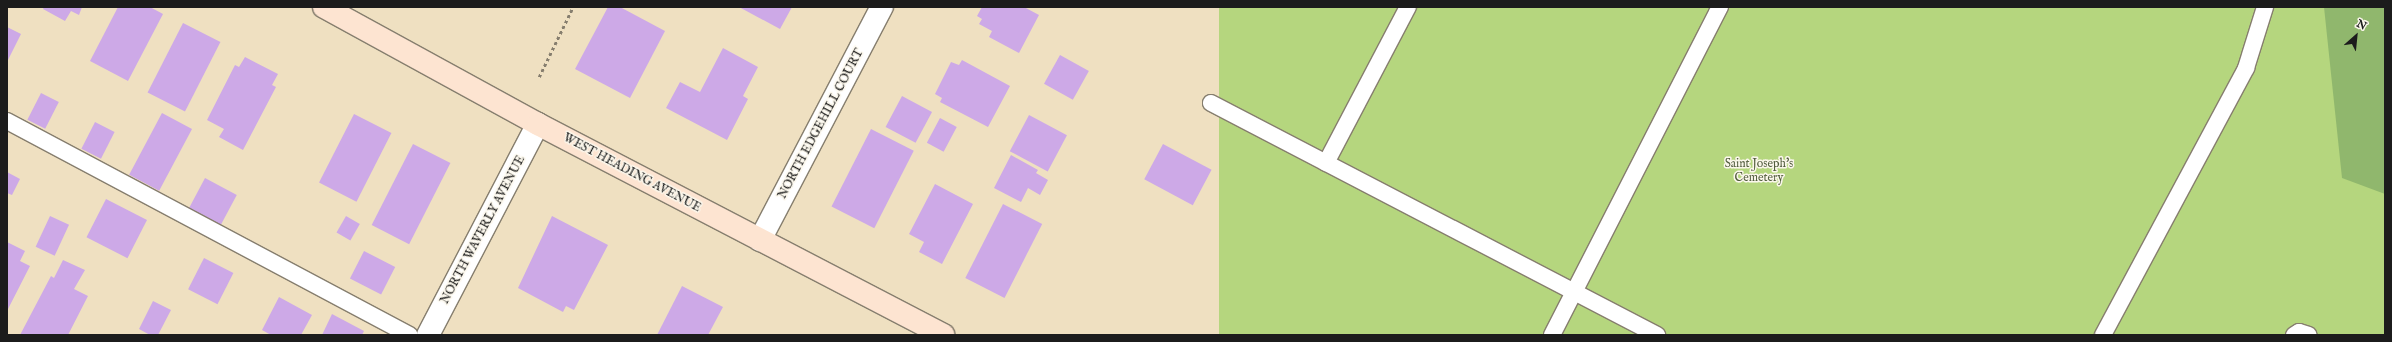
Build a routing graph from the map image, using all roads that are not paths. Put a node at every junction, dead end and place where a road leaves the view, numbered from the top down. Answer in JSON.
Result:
{"nodes":[{"id":1,"x":324,"y":7,"type":"edge"},
{"id":2,"x":882,"y":7,"type":"edge"},
{"id":3,"x":1408,"y":7,"type":"edge"},
{"id":4,"x":1720,"y":7,"type":"edge"},
{"id":5,"x":2265,"y":7,"type":"edge"},
{"id":6,"x":1211,"y":103,"type":"dead end"},
{"id":7,"x":7,"y":121,"type":"edge"},
{"id":8,"x":538,"y":124,"type":"junction"},
{"id":9,"x":1326,"y":163,"type":"junction"},
{"id":10,"x":760,"y":240,"type":"junction"},
{"id":11,"x":1574,"y":292,"type":"junction"},
{"id":12,"x":410,"y":335,"type":"edge"},
{"id":13,"x":428,"y":335,"type":"edge"},
{"id":14,"x":943,"y":335,"type":"edge"},
{"id":15,"x":1552,"y":335,"type":"edge"},
{"id":16,"x":1657,"y":335,"type":"edge"},
{"id":17,"x":2103,"y":335,"type":"edge"},
{"id":18,"x":2294,"y":335,"type":"edge"},
{"id":19,"x":2309,"y":335,"type":"edge"}],
"edges":[{"from":1,"to":8,"type":"street","name":"WEST HEADING AVENUE"},
{"from":2,"to":10,"type":"street","name":"NORTH EDGEHILL COURT"},
{"from":3,"to":9,"type":"lane"},
{"from":4,"to":11,"type":"lane"},
{"from":5,"to":17,"type":"lane"},
{"from":6,"to":9,"type":"lane"},
{"from":7,"to":12,"type":"lane"},
{"from":8,"to":10,"type":"street","name":"WEST HEADING AVENUE"},
{"from":8,"to":13,"type":"street","name":"NORTH WAVERLY AVENUE"},
{"from":9,"to":11,"type":"lane"},
{"from":10,"to":14,"type":"street","name":"WEST HEADING AVENUE"},
{"from":11,"to":15,"type":"lane"},
{"from":11,"to":16,"type":"lane"},
{"from":18,"to":19,"type":"lane"}]}
